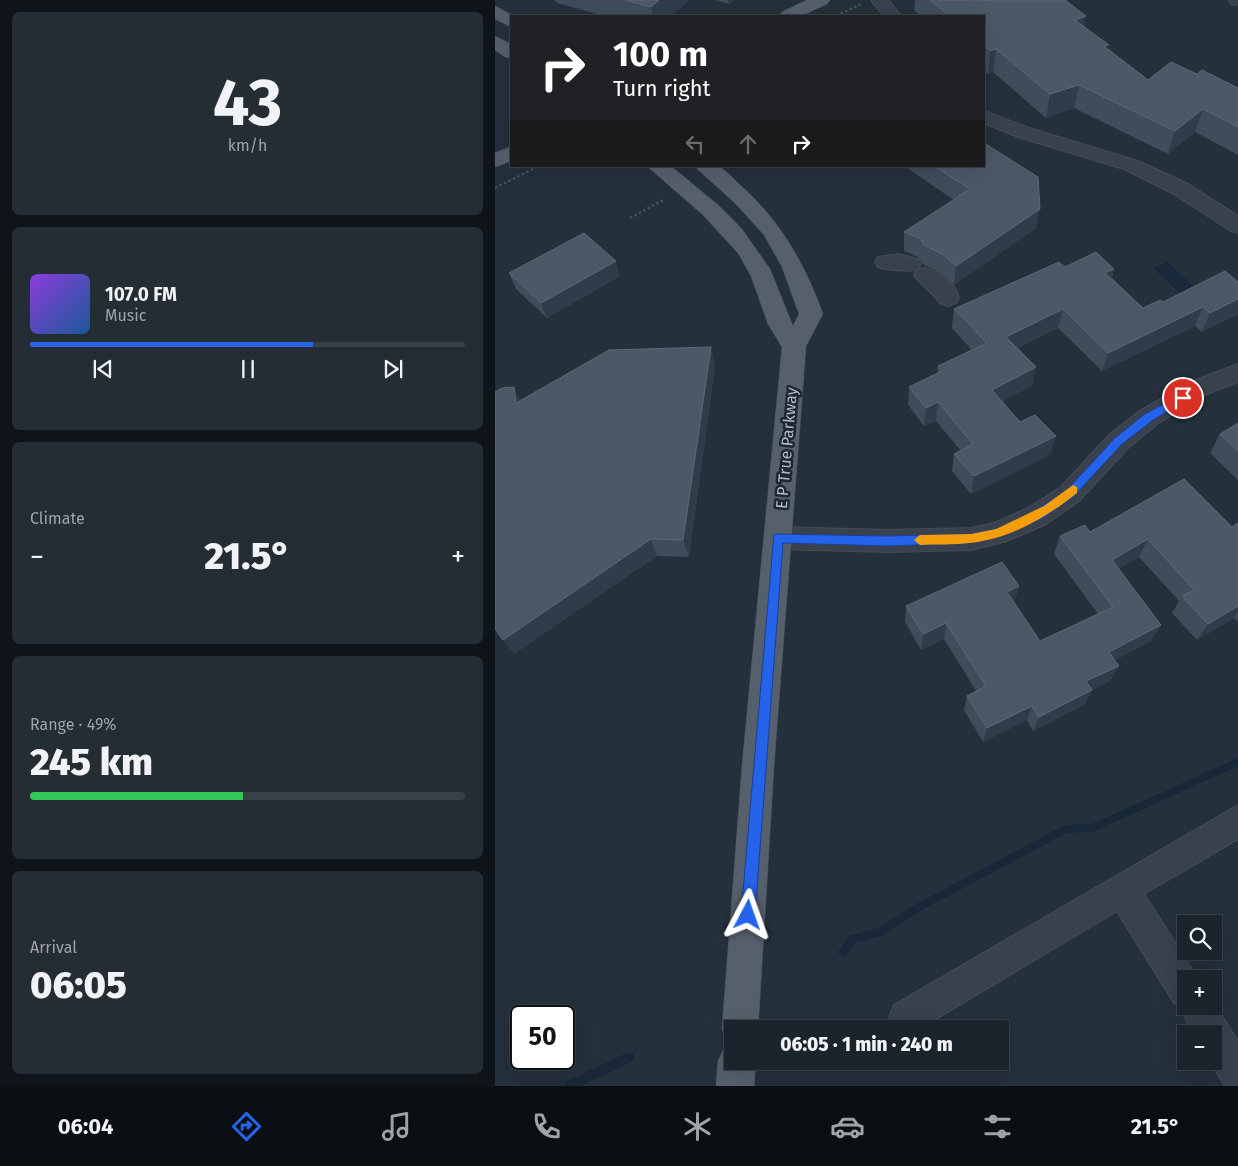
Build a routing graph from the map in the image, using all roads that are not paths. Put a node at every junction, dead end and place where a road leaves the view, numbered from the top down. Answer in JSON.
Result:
{"nodes":[{"id":1,"x":821,"y":0,"type":"edge"},
{"id":2,"x":879,"y":0,"type":"edge"},
{"id":3,"x":495,"y":12,"type":"edge"},
{"id":4,"x":790,"y":15,"type":"edge"},
{"id":5,"x":892,"y":15,"type":"edge"},
{"id":6,"x":510,"y":21,"type":"edge"},
{"id":7,"x":985,"y":117,"type":"edge"},
{"id":8,"x":510,"y":154,"type":"edge"},
{"id":9,"x":495,"y":161,"type":"edge"},
{"id":10,"x":658,"y":167,"type":"edge"},
{"id":11,"x":705,"y":167,"type":"edge"},
{"id":12,"x":1238,"y":226,"type":"edge"},
{"id":13,"x":886,"y":262,"type":"dead end"},
{"id":14,"x":948,"y":298,"type":"dead end"},
{"id":15,"x":794,"y":346,"type":"junction"},
{"id":16,"x":1238,"y":373,"type":"edge"},
{"id":17,"x":778,"y":538,"type":"junction"},
{"id":18,"x":1238,"y":821,"type":"edge"},
{"id":19,"x":1122,"y":889,"type":"junction"},
{"id":20,"x":1177,"y":977,"type":"edge"},
{"id":21,"x":906,"y":1017,"type":"dead end"},
{"id":22,"x":740,"y":1020,"type":"edge"},
{"id":23,"x":1222,"y":1048,"type":"edge"},
{"id":24,"x":736,"y":1070,"type":"edge"},
{"id":25,"x":1238,"y":1074,"type":"edge"},
{"id":26,"x":735,"y":1086,"type":"edge"}],
"edges":[{"from":1,"to":4,"type":"main road"},
{"from":2,"to":5,"type":"lane"},
{"from":3,"to":6,"type":"main road"},
{"from":7,"to":12,"type":"lane"},
{"from":8,"to":9,"type":"main road"},
{"from":10,"to":15,"type":"main road"},
{"from":11,"to":15,"type":"main road","name":"E P True Parkway"},
{"from":13,"to":14,"type":"lane"},
{"from":15,"to":17,"type":"main road","name":"E P True Parkway"},
{"from":16,"to":17,"type":"lane"},
{"from":17,"to":22,"type":"main road","name":"E P True Parkway"},
{"from":18,"to":19,"type":"lane"},
{"from":19,"to":20,"type":"lane"},
{"from":19,"to":21,"type":"lane"},
{"from":23,"to":25,"type":"lane"},
{"from":24,"to":26,"type":"main road"}]}
